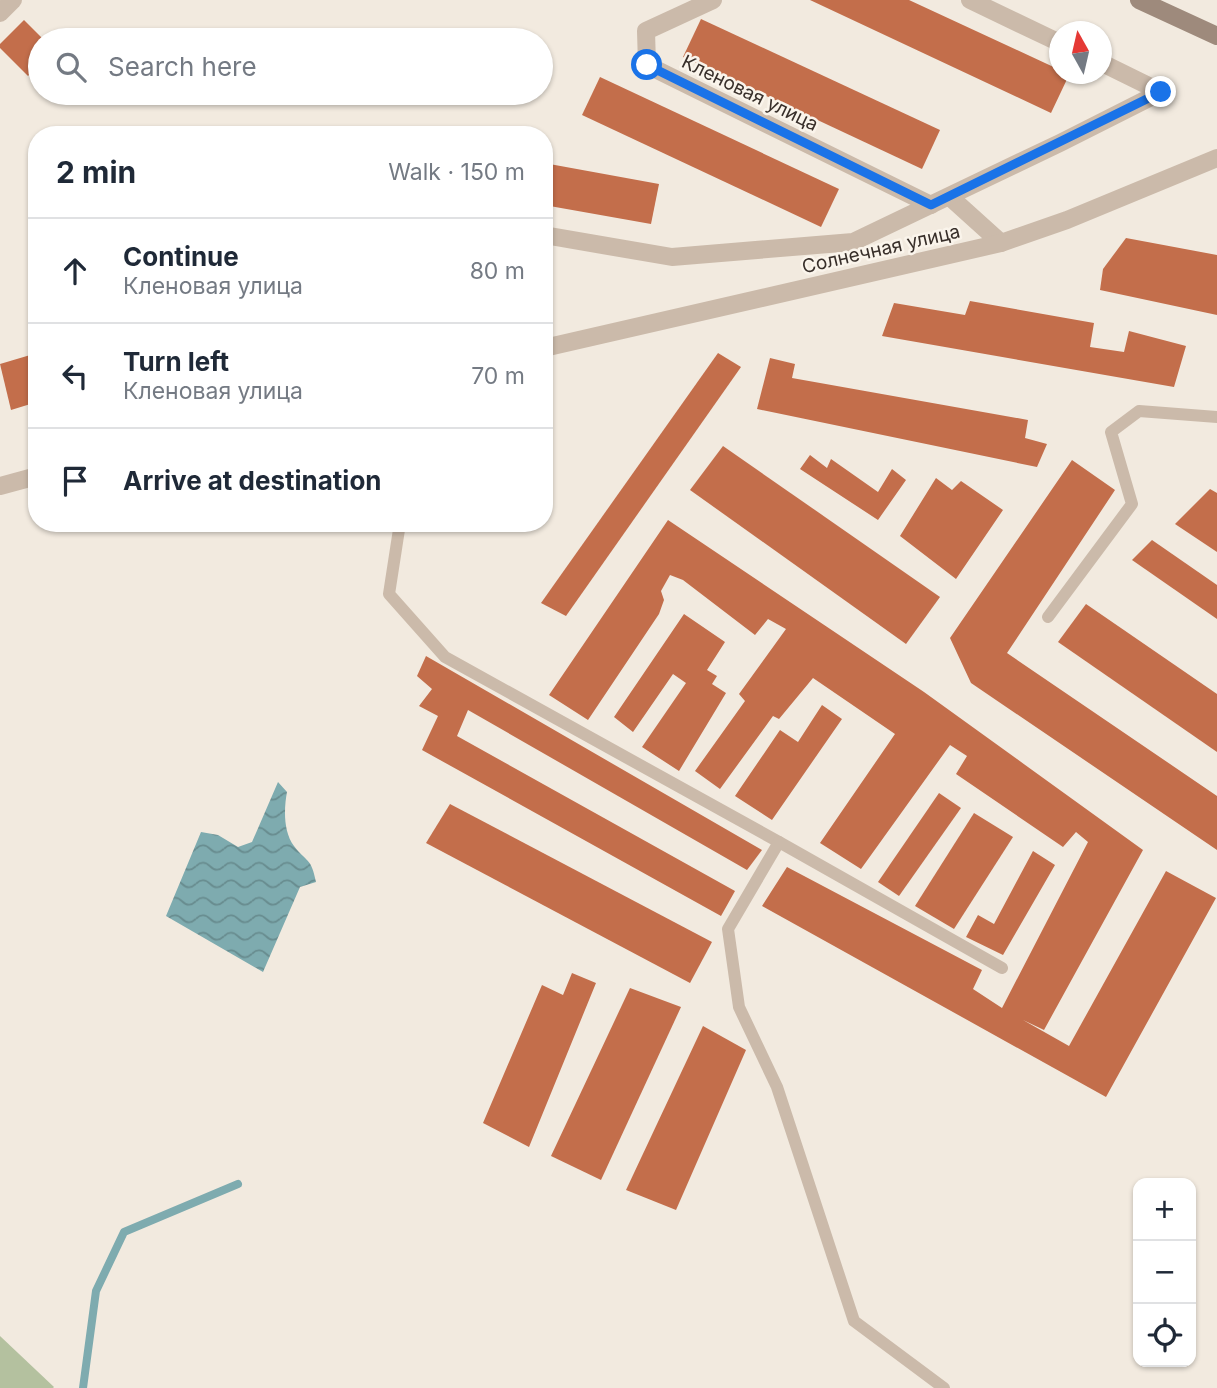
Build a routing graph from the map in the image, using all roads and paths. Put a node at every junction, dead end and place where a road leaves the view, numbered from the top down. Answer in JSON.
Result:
{"nodes":[{"id":1,"x":13,"y":0,"type":"edge"},
{"id":2,"x":713,"y":0,"type":"edge"},
{"id":3,"x":970,"y":0,"type":"edge"},
{"id":4,"x":1139,"y":0,"type":"edge"},
{"id":5,"x":0,"y":13,"type":"edge"},
{"id":6,"x":1217,"y":36,"type":"edge"},
{"id":7,"x":1049,"y":38,"type":"edge"},
{"id":8,"x":1112,"y":68,"type":"edge"},
{"id":9,"x":1216,"y":159,"type":"edge"},
{"id":10,"x":950,"y":197,"type":"junction"},
{"id":11,"x":931,"y":205,"type":"junction"},
{"id":12,"x":553,"y":237,"type":"edge"},
{"id":13,"x":1001,"y":243,"type":"junction"},
{"id":14,"x":553,"y":346,"type":"edge"},
{"id":15,"x":1217,"y":417,"type":"edge"},
{"id":16,"x":28,"y":478,"type":"edge"},
{"id":17,"x":0,"y":486,"type":"edge"},
{"id":18,"x":399,"y":532,"type":"edge"},
{"id":19,"x":1048,"y":617,"type":"dead end"},
{"id":20,"x":779,"y":842,"type":"junction"},
{"id":21,"x":1002,"y":968,"type":"dead end"},
{"id":22,"x":944,"y":1388,"type":"edge"}],
"edges":[{"from":1,"to":5,"type":"street"},
{"from":2,"to":11,"type":"street","name":"Кленовая улица"},
{"from":3,"to":7,"type":"street"},
{"from":4,"to":6,"type":"street"},
{"from":8,"to":10,"type":"street"},
{"from":9,"to":13,"type":"street","name":"Солнечная улица"},
{"from":10,"to":11,"type":"street"},
{"from":10,"to":13,"type":"street"},
{"from":11,"to":12,"type":"street"},
{"from":13,"to":14,"type":"street","name":"Солнечная улица"},
{"from":15,"to":19,"type":"lane"},
{"from":16,"to":17,"type":"street"},
{"from":18,"to":20,"type":"lane"},
{"from":20,"to":21,"type":"lane"},
{"from":20,"to":22,"type":"lane"}]}
